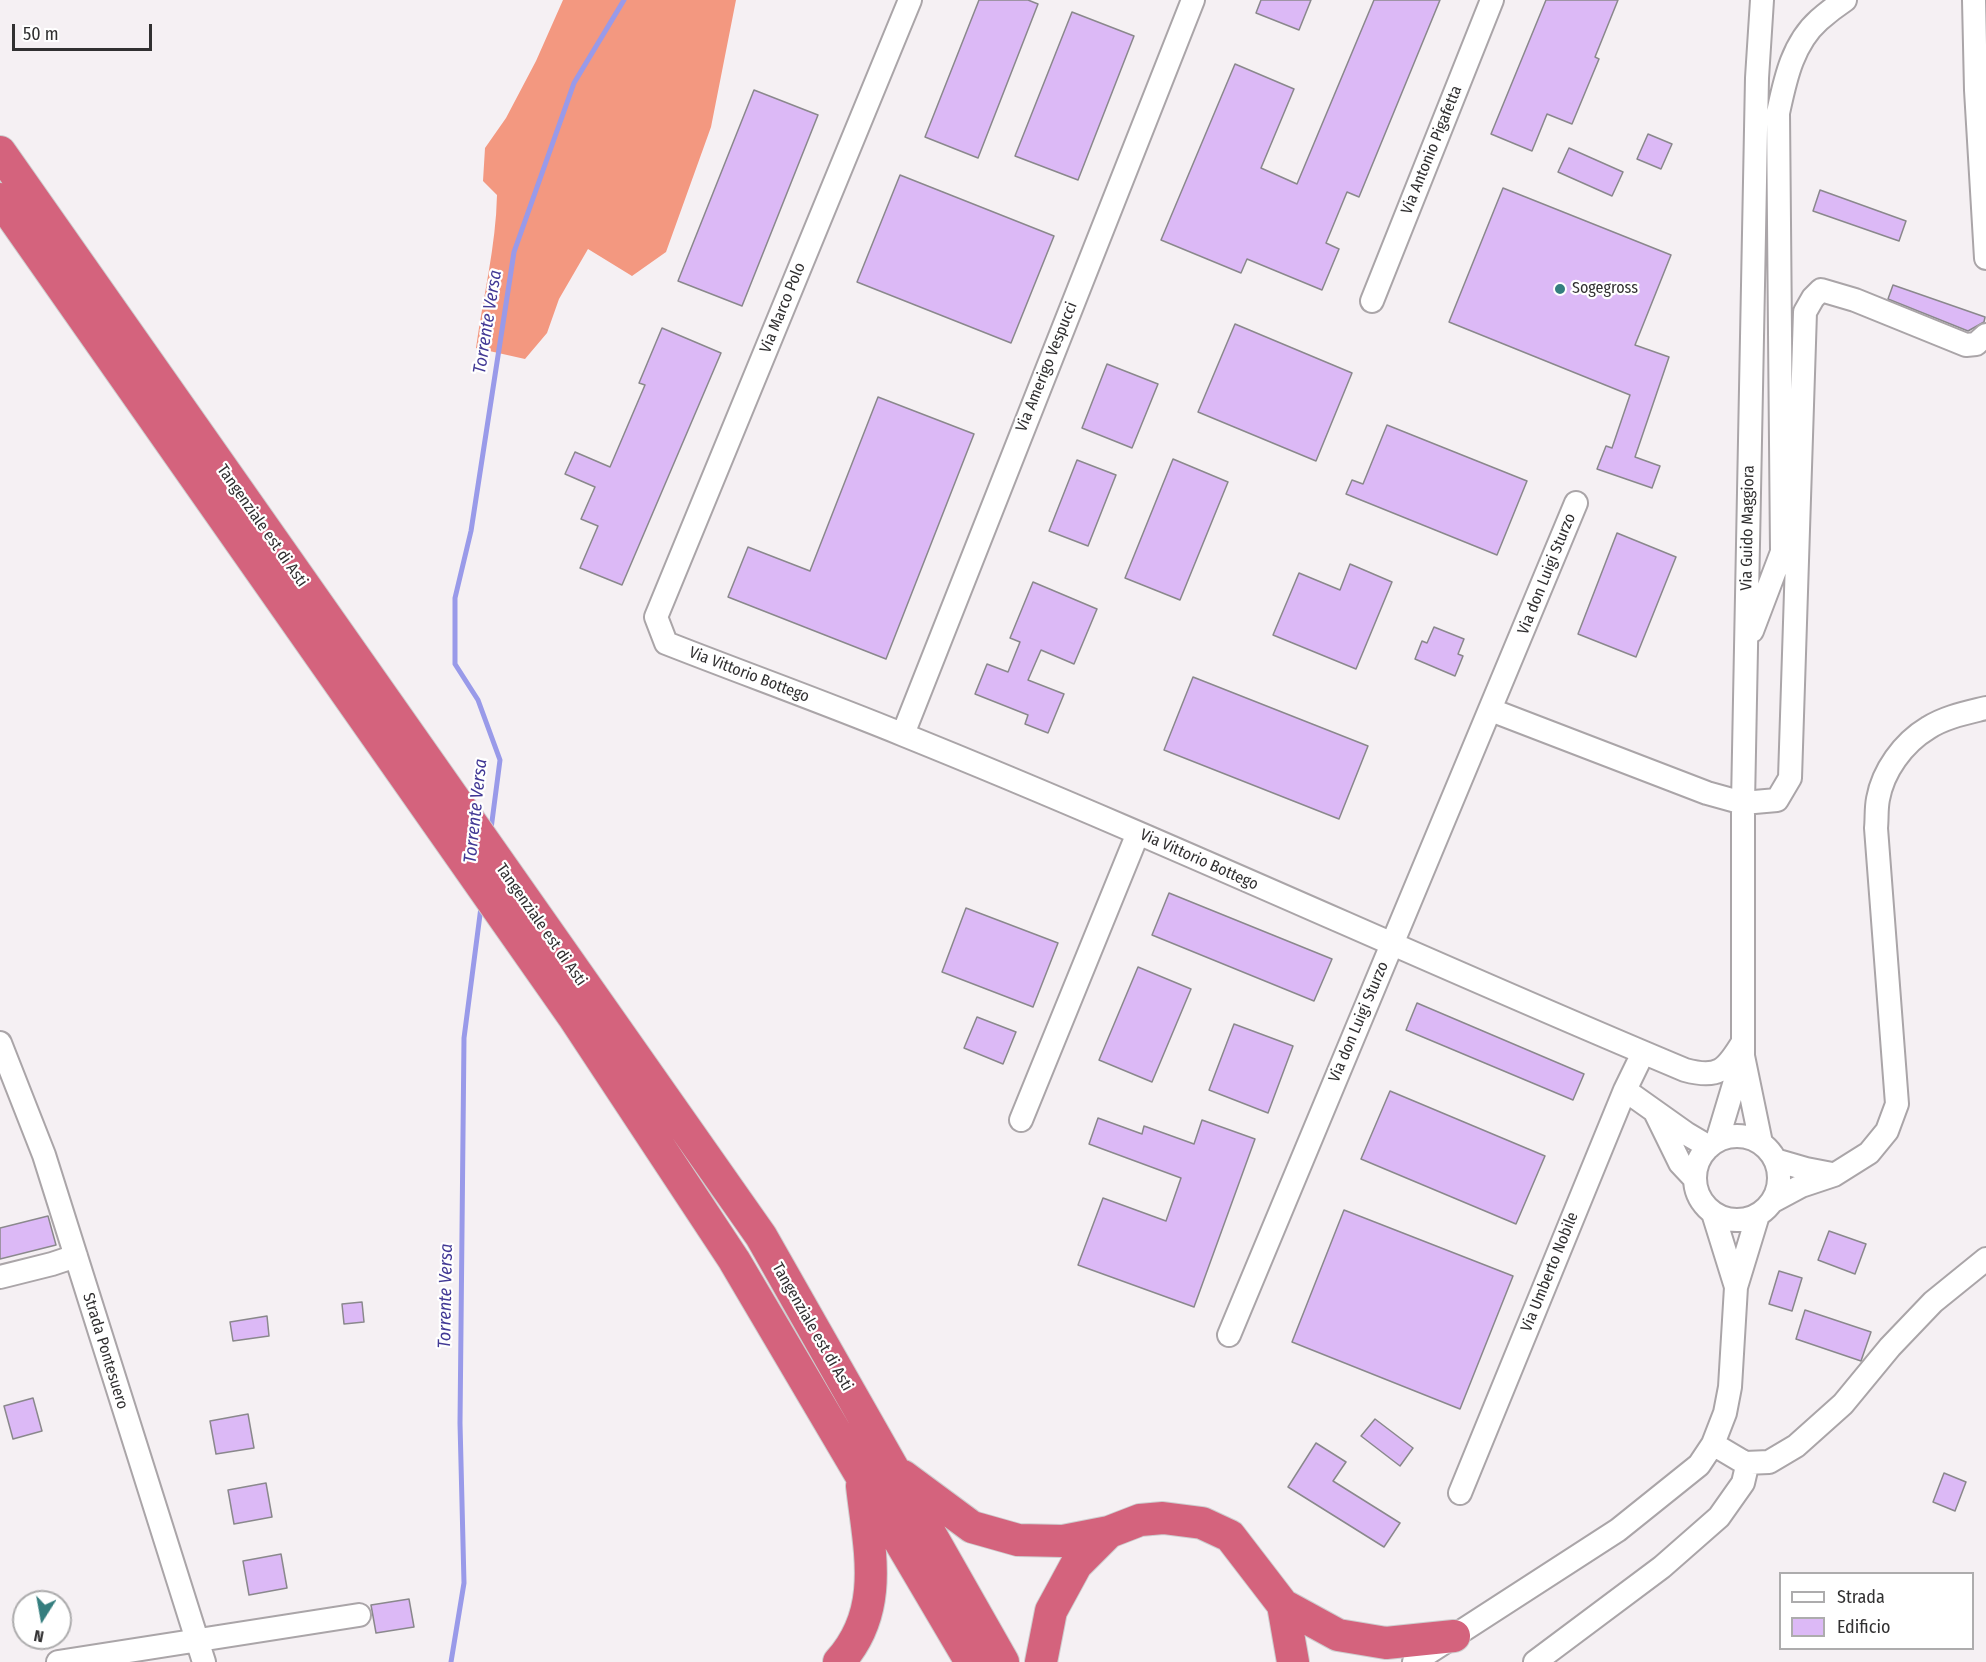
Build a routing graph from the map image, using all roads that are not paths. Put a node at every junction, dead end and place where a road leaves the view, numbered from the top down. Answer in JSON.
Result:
{"nodes":[{"id":1,"x":910,"y":0,"type":"edge"},
{"id":2,"x":1193,"y":0,"type":"edge"},
{"id":3,"x":1492,"y":0,"type":"edge"},
{"id":4,"x":1762,"y":0,"type":"edge"},
{"id":5,"x":1845,"y":0,"type":"edge"},
{"id":6,"x":1974,"y":0,"type":"edge"},
{"id":7,"x":0,"y":152,"type":"edge"},
{"id":8,"x":0,"y":199,"type":"edge"},
{"id":9,"x":1986,"y":258,"type":"edge"},
{"id":10,"x":1372,"y":301,"type":"dead end"},
{"id":11,"x":1986,"y":335,"type":"edge"},
{"id":12,"x":1576,"y":504,"type":"dead end"},
{"id":13,"x":656,"y":617,"type":"joint"},
{"id":14,"x":1746,"y":647,"type":"junction"},
{"id":15,"x":1986,"y":708,"type":"edge"},
{"id":16,"x":1491,"y":710,"type":"junction"},
{"id":17,"x":903,"y":734,"type":"junction"},
{"id":18,"x":1743,"y":803,"type":"junction"},
{"id":19,"x":1138,"y":833,"type":"junction"},
{"id":20,"x":1391,"y":945,"type":"junction"},
{"id":21,"x":0,"y":1043,"type":"edge"},
{"id":22,"x":1743,"y":1049,"type":"junction"},
{"id":23,"x":1643,"y":1053,"type":"junction"},
{"id":24,"x":1625,"y":1090,"type":"junction"},
{"id":25,"x":1655,"y":1113,"type":"junction"},
{"id":26,"x":1021,"y":1120,"type":"dead end"},
{"id":27,"x":1713,"y":1144,"type":"junction"},
{"id":28,"x":1768,"y":1152,"type":"junction"},
{"id":29,"x":1834,"y":1175,"type":"junction"},
{"id":30,"x":1695,"y":1179,"type":"junction"},
{"id":31,"x":1765,"y":1208,"type":"junction"},
{"id":32,"x":1713,"y":1213,"type":"junction"},
{"id":33,"x":76,"y":1256,"type":"junction"},
{"id":34,"x":1986,"y":1259,"type":"edge"},
{"id":35,"x":0,"y":1277,"type":"edge"},
{"id":36,"x":1736,"y":1287,"type":"junction"},
{"id":37,"x":1229,"y":1335,"type":"dead end"},
{"id":38,"x":1713,"y":1444,"type":"junction"},
{"id":39,"x":1745,"y":1463,"type":"junction"},
{"id":40,"x":891,"y":1466,"type":"junction"},
{"id":41,"x":861,"y":1476,"type":"junction"},
{"id":42,"x":1460,"y":1493,"type":"dead end"},
{"id":43,"x":1109,"y":1532,"type":"junction"},
{"id":44,"x":1283,"y":1605,"type":"junction"},
{"id":45,"x":359,"y":1615,"type":"dead end"},
{"id":46,"x":1454,"y":1636,"type":"junction"},
{"id":47,"x":196,"y":1640,"type":"junction"},
{"id":48,"x":1344,"y":1649,"type":"edge"},
{"id":49,"x":58,"y":1662,"type":"edge"},
{"id":50,"x":204,"y":1662,"type":"edge"},
{"id":51,"x":839,"y":1662,"type":"edge"},
{"id":52,"x":971,"y":1662,"type":"edge"},
{"id":53,"x":1003,"y":1662,"type":"edge"},
{"id":54,"x":1041,"y":1662,"type":"edge"},
{"id":55,"x":1293,"y":1662,"type":"edge"},
{"id":56,"x":1414,"y":1662,"type":"edge"},
{"id":57,"x":1535,"y":1662,"type":"edge"}],
"edges":[{"from":1,"to":13,"type":"street","name":"Via Marco Polo"},
{"from":2,"to":17,"type":"street","name":"Via Amerigo Vespucci"},
{"from":3,"to":10,"type":"street","name":"Via Antonio Pigafetta"},
{"from":4,"to":14,"type":"street","name":"Via Guido Maggiora"},
{"from":5,"to":14,"type":"street"},
{"from":6,"to":9,"type":"street"},
{"from":7,"to":40,"type":"highway","name":"Tangenziale est di Asti"},
{"from":8,"to":41,"type":"highway","name":"Tangenziale est di Asti"},
{"from":11,"to":18,"type":"street"},
{"from":12,"to":16,"type":"street","name":"Via don Luigi Sturzo"},
{"from":13,"to":17,"type":"street","name":"Via Vittorio Bottego"},
{"from":14,"to":18,"type":"street","name":"Via Guido Maggiora"},
{"from":15,"to":29,"type":"street"},
{"from":16,"to":18,"type":"street"},
{"from":16,"to":20,"type":"street","name":"Via don Luigi Sturzo"},
{"from":17,"to":19,"type":"street","name":"Via Vittorio Bottego"},
{"from":18,"to":22,"type":"street","name":"Via Guido Maggiora"},
{"from":19,"to":20,"type":"street","name":"Via Vittorio Bottego"},
{"from":19,"to":26,"type":"street"},
{"from":20,"to":23,"type":"street","name":"Via Vittorio Bottego"},
{"from":20,"to":37,"type":"street","name":"Via don Luigi Sturzo"},
{"from":21,"to":33,"type":"street","name":"Strada Pontesuero"},
{"from":22,"to":23,"type":"street","name":"Via Vittorio Bottego"},
{"from":22,"to":27,"type":"street","name":"Via Guido Maggiora"},
{"from":22,"to":28,"type":"street","name":"Via Guido Maggiora"},
{"from":23,"to":24,"type":"street","name":"Via Umberto Nobile"},
{"from":24,"to":25,"type":"street"},
{"from":24,"to":42,"type":"street","name":"Via Umberto Nobile"},
{"from":25,"to":27,"type":"street"},
{"from":25,"to":30,"type":"street"},
{"from":27,"to":28,"type":"street"},
{"from":27,"to":30,"type":"street"},
{"from":28,"to":29,"type":"street"},
{"from":28,"to":31,"type":"street"},
{"from":29,"to":31,"type":"street"},
{"from":30,"to":32,"type":"street"},
{"from":31,"to":32,"type":"street"},
{"from":31,"to":36,"type":"street"},
{"from":32,"to":36,"type":"street"},
{"from":33,"to":35,"type":"street"},
{"from":33,"to":47,"type":"street","name":"Strada Pontesuero"},
{"from":34,"to":39,"type":"street"},
{"from":36,"to":38,"type":"street"},
{"from":38,"to":39,"type":"street"},
{"from":38,"to":46,"type":"street"},
{"from":39,"to":57,"type":"street"},
{"from":40,"to":43,"type":"highway"},
{"from":40,"to":53,"type":"highway","name":"Tangenziale est di Asti"},
{"from":41,"to":51,"type":"highway"},
{"from":41,"to":52,"type":"highway","name":"Tangenziale est di Asti"},
{"from":43,"to":44,"type":"highway"},
{"from":43,"to":54,"type":"highway"},
{"from":44,"to":48,"type":"highway"},
{"from":44,"to":55,"type":"highway"},
{"from":45,"to":47,"type":"street"},
{"from":46,"to":48,"type":"highway"},
{"from":46,"to":56,"type":"street"},
{"from":47,"to":49,"type":"street"},
{"from":47,"to":50,"type":"street","name":"Strada Pontesuero"}]}
